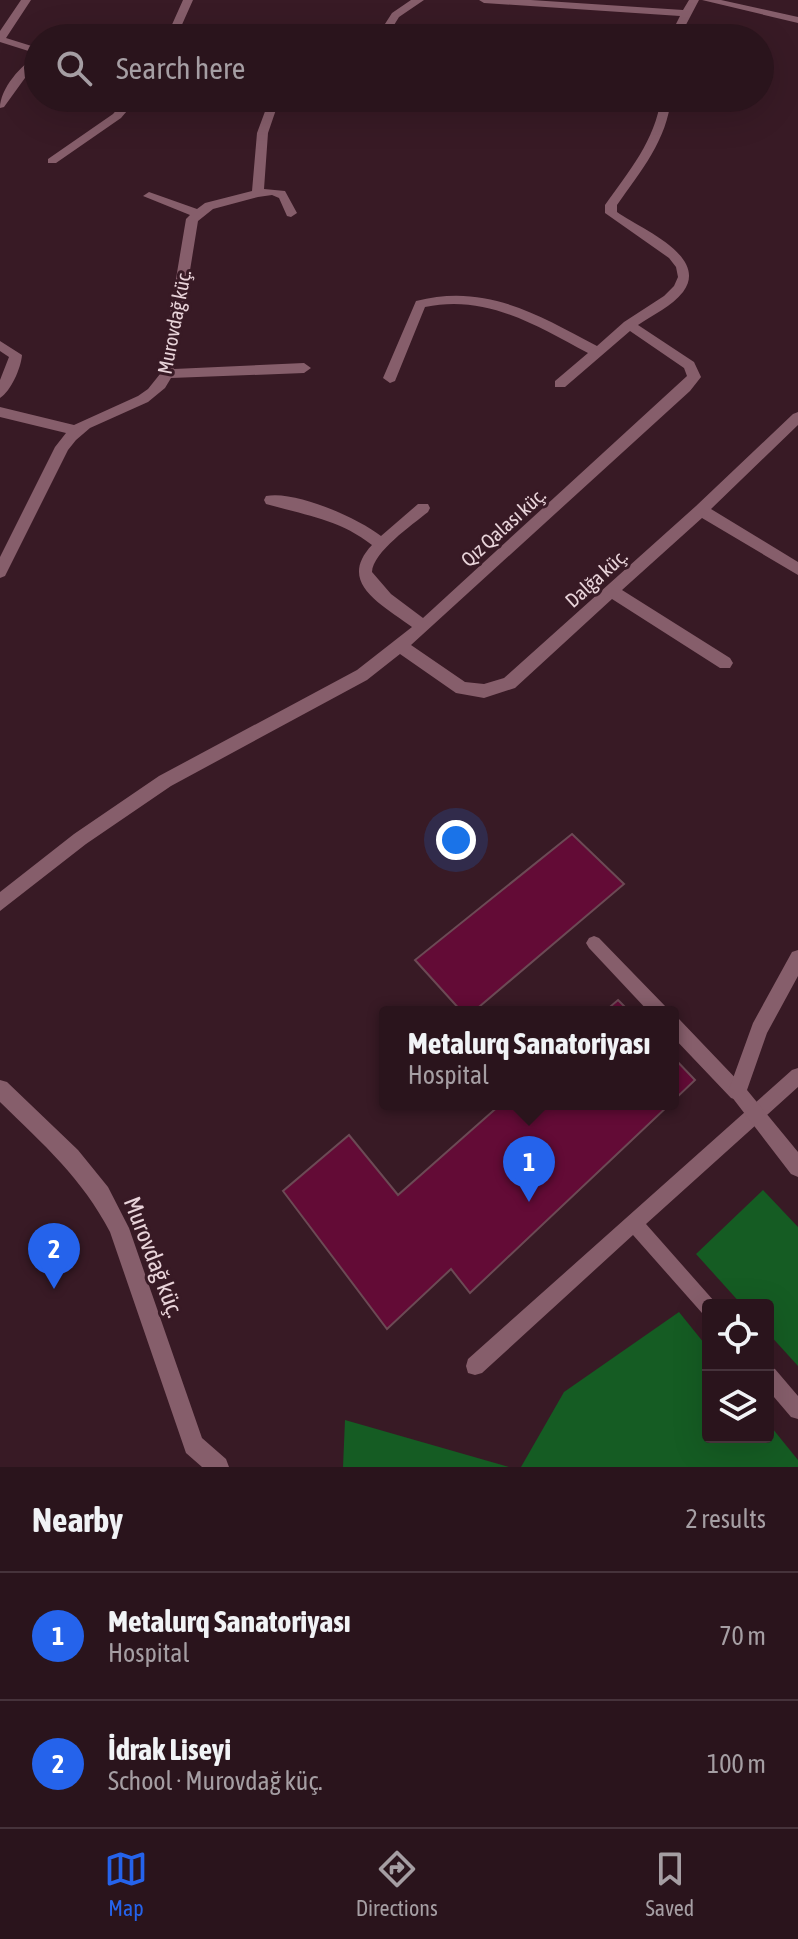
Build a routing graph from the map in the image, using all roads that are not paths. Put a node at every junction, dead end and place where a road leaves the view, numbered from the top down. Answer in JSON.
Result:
{"nodes":[{"id":1,"x":26,"y":0,"type":"edge"},
{"id":2,"x":188,"y":0,"type":"edge"},
{"id":3,"x":419,"y":0,"type":"edge"},
{"id":4,"x":484,"y":0,"type":"edge"},
{"id":5,"x":694,"y":0,"type":"edge"},
{"id":6,"x":707,"y":0,"type":"edge"},
{"id":7,"x":686,"y":13,"type":"junction"},
{"id":8,"x":798,"y":20,"type":"edge"},
{"id":9,"x":177,"y":24,"type":"edge"},
{"id":10,"x":386,"y":24,"type":"edge"},
{"id":11,"x":681,"y":24,"type":"edge"},
{"id":12,"x":0,"y":39,"type":"edge"},
{"id":13,"x":24,"y":47,"type":"edge"},
{"id":14,"x":24,"y":72,"type":"edge"},
{"id":15,"x":0,"y":105,"type":"edge"},
{"id":16,"x":121,"y":112,"type":"edge"},
{"id":17,"x":266,"y":112,"type":"edge"},
{"id":18,"x":666,"y":112,"type":"edge"},
{"id":19,"x":52,"y":161,"type":"dead end"},
{"id":20,"x":258,"y":193,"type":"junction"},
{"id":21,"x":149,"y":196,"type":"dead end"},
{"id":22,"x":196,"y":213,"type":"junction"},
{"id":23,"x":291,"y":213,"type":"dead end"},
{"id":24,"x":629,"y":325,"type":"junction"},
{"id":25,"x":0,"y":345,"type":"edge"},
{"id":26,"x":598,"y":352,"type":"junction"},
{"id":27,"x":304,"y":368,"type":"dead end"},
{"id":28,"x":167,"y":374,"type":"junction"},
{"id":29,"x":390,"y":378,"type":"dead end"},
{"id":30,"x":560,"y":384,"type":"dead end"},
{"id":31,"x":0,"y":393,"type":"edge"},
{"id":32,"x":0,"y":412,"type":"edge"},
{"id":33,"x":798,"y":417,"type":"edge"},
{"id":34,"x":75,"y":430,"type":"junction"},
{"id":35,"x":271,"y":500,"type":"dead end"},
{"id":36,"x":423,"y":508,"type":"dead end"},
{"id":37,"x":701,"y":510,"type":"junction"},
{"id":38,"x":381,"y":544,"type":"junction"},
{"id":39,"x":798,"y":569,"type":"edge"},
{"id":40,"x":0,"y":572,"type":"edge"},
{"id":41,"x":611,"y":591,"type":"junction"},
{"id":42,"x":423,"y":627,"type":"junction"},
{"id":43,"x":400,"y":646,"type":"junction"},
{"id":44,"x":725,"y":663,"type":"dead end"},
{"id":45,"x":0,"y":903,"type":"edge"},
{"id":46,"x":594,"y":943,"type":"dead end"},
{"id":47,"x":798,"y":958,"type":"edge"},
{"id":48,"x":654,"y":1006,"type":"edge"},
{"id":49,"x":679,"y":1031,"type":"edge"},
{"id":50,"x":798,"y":1076,"type":"edge"},
{"id":51,"x":0,"y":1089,"type":"edge"},
{"id":52,"x":737,"y":1092,"type":"junction"},
{"id":53,"x":754,"y":1113,"type":"junction"},
{"id":54,"x":798,"y":1167,"type":"edge"},
{"id":55,"x":634,"y":1223,"type":"junction"},
{"id":56,"x":702,"y":1300,"type":"edge"},
{"id":57,"x":475,"y":1366,"type":"dead end"},
{"id":58,"x":774,"y":1383,"type":"edge"},
{"id":59,"x":798,"y":1410,"type":"edge"},
{"id":60,"x":218,"y":1467,"type":"edge"}],
"edges":[{"from":1,"to":12,"type":"street"},
{"from":2,"to":9,"type":"street"},
{"from":3,"to":10,"type":"street"},
{"from":4,"to":7,"type":"street"},
{"from":5,"to":7,"type":"street"},
{"from":6,"to":8,"type":"street"},
{"from":7,"to":11,"type":"street"},
{"from":12,"to":13,"type":"street"},
{"from":14,"to":15,"type":"street"},
{"from":16,"to":19,"type":"street"},
{"from":17,"to":20,"type":"street"},
{"from":18,"to":24,"type":"street"},
{"from":20,"to":22,"type":"street"},
{"from":20,"to":23,"type":"street"},
{"from":21,"to":22,"type":"street"},
{"from":22,"to":28,"type":"street","name":"Murovdağ küç."},
{"from":24,"to":26,"type":"street"},
{"from":24,"to":42,"type":"street","name":"Qız Qalası küç."},
{"from":25,"to":31,"type":"street"},
{"from":26,"to":29,"type":"street"},
{"from":26,"to":30,"type":"street"},
{"from":27,"to":28,"type":"street"},
{"from":28,"to":34,"type":"street","name":"Murovdağ küç."},
{"from":32,"to":34,"type":"street"},
{"from":33,"to":37,"type":"street","name":"Dalğa küç."},
{"from":34,"to":40,"type":"street"},
{"from":35,"to":38,"type":"street"},
{"from":36,"to":38,"type":"street"},
{"from":37,"to":39,"type":"street"},
{"from":37,"to":41,"type":"street","name":"Dalğa küç."},
{"from":38,"to":42,"type":"street"},
{"from":41,"to":43,"type":"street","name":"Dalğa küç."},
{"from":41,"to":44,"type":"street"},
{"from":42,"to":43,"type":"street","name":"Qız Qalası küç."},
{"from":43,"to":45,"type":"street","name":"Qız Qalası küç."},
{"from":46,"to":48,"type":"lane"},
{"from":47,"to":52,"type":"street"},
{"from":49,"to":52,"type":"lane"},
{"from":50,"to":53,"type":"lane"},
{"from":51,"to":60,"type":"street","name":"Murovdağ küç."},
{"from":52,"to":53,"type":"street"},
{"from":53,"to":54,"type":"street"},
{"from":53,"to":55,"type":"lane"},
{"from":55,"to":56,"type":"lane"},
{"from":55,"to":57,"type":"lane"},
{"from":58,"to":59,"type":"lane"}]}
